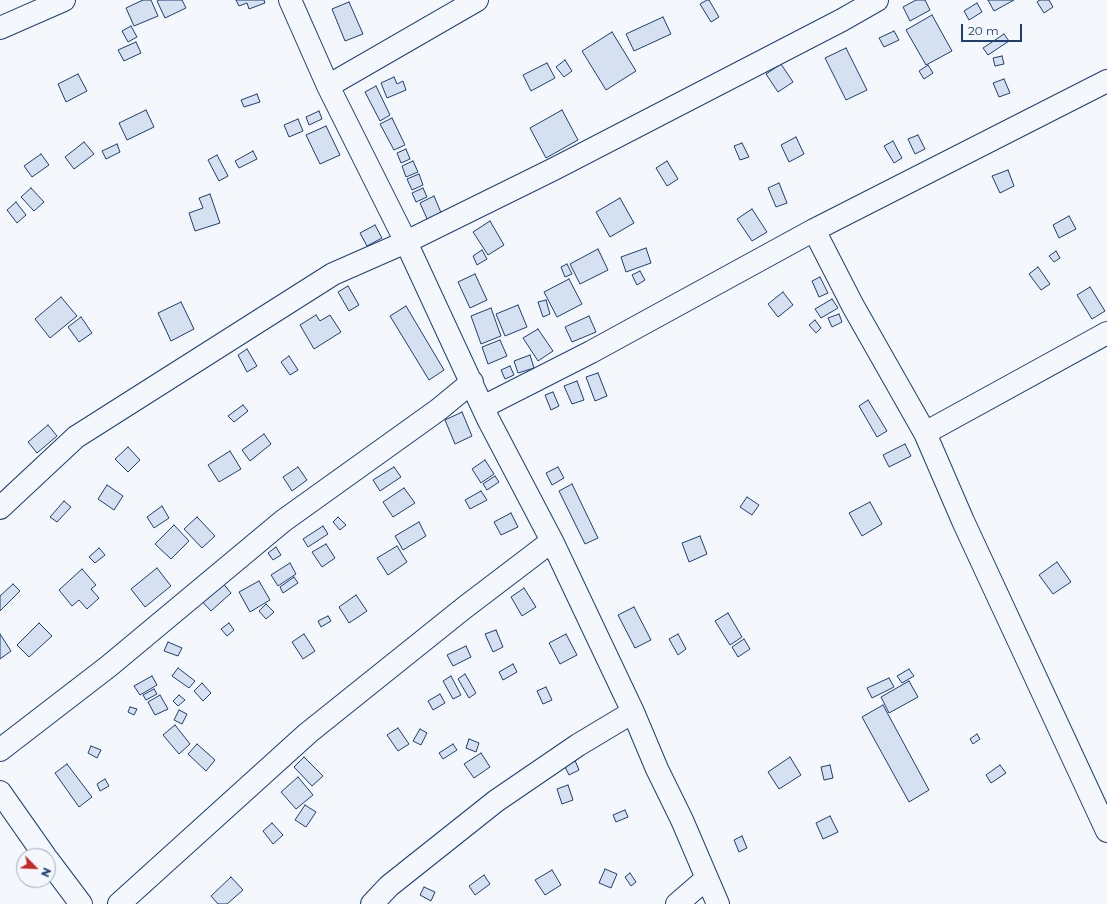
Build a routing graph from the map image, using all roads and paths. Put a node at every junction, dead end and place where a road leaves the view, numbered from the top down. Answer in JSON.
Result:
{"nodes":[{"id":1,"x":64,"y":0,"type":"edge"},
{"id":2,"x":290,"y":0,"type":"edge"},
{"id":3,"x":478,"y":0,"type":"edge"},
{"id":4,"x":877,"y":0,"type":"edge"},
{"id":5,"x":0,"y":28,"type":"edge"},
{"id":6,"x":1107,"y":81,"type":"edge"},
{"id":7,"x":328,"y":86,"type":"junction"},
{"id":8,"x":814,"y":230,"type":"junction"},
{"id":9,"x":406,"y":242,"type":"junction"},
{"id":10,"x":1107,"y":333,"type":"edge"},
{"id":11,"x":472,"y":382,"type":"junction"},
{"id":12,"x":483,"y":407,"type":"junction"},
{"id":13,"x":925,"y":434,"type":"junction"},
{"id":14,"x":0,"y":508,"type":"edge"},
{"id":15,"x":552,"y":541,"type":"junction"},
{"id":16,"x":633,"y":712,"type":"junction"},
{"id":17,"x":0,"y":750,"type":"edge"},
{"id":18,"x":0,"y":792,"type":"edge"},
{"id":19,"x":1107,"y":831,"type":"edge"},
{"id":20,"x":39,"y":848,"type":"edge"},
{"id":21,"x":56,"y":871,"type":"edge"},
{"id":22,"x":706,"y":879,"type":"junction"},
{"id":23,"x":81,"y":904,"type":"edge"},
{"id":24,"x":119,"y":904,"type":"edge"},
{"id":25,"x":372,"y":904,"type":"edge"},
{"id":26,"x":677,"y":904,"type":"edge"},
{"id":27,"x":718,"y":904,"type":"edge"}],
"edges":[{"from":1,"to":5,"type":"street"},
{"from":2,"to":7,"type":"street"},
{"from":3,"to":7,"type":"street"},
{"from":4,"to":9,"type":"street"},
{"from":6,"to":8,"type":"street"},
{"from":7,"to":9,"type":"street"},
{"from":8,"to":12,"type":"street"},
{"from":8,"to":13,"type":"street"},
{"from":9,"to":11,"type":"street"},
{"from":9,"to":14,"type":"street"},
{"from":10,"to":13,"type":"street"},
{"from":11,"to":12,"type":"street"},
{"from":11,"to":17,"type":"street"},
{"from":12,"to":15,"type":"street"},
{"from":13,"to":19,"type":"street"},
{"from":15,"to":16,"type":"street"},
{"from":15,"to":24,"type":"street"},
{"from":16,"to":22,"type":"street"},
{"from":16,"to":25,"type":"street"},
{"from":18,"to":20,"type":"street"},
{"from":21,"to":23,"type":"street"},
{"from":22,"to":26,"type":"street"},
{"from":22,"to":27,"type":"street"}]}
